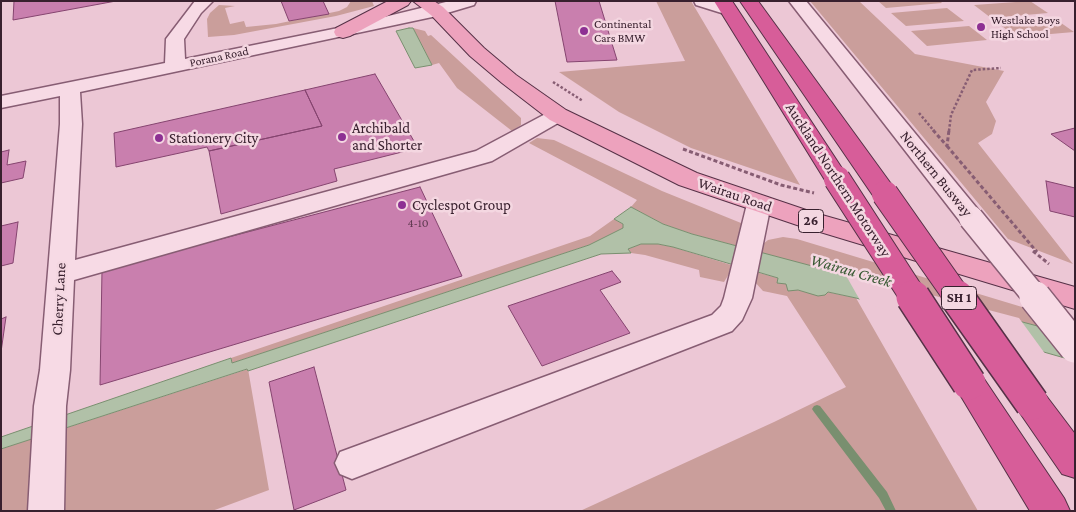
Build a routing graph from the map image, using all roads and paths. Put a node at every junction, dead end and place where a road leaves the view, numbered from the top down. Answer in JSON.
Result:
{"nodes":[{"id":1,"x":205,"y":1,"type":"edge"},
{"id":2,"x":402,"y":1,"type":"edge"},
{"id":3,"x":468,"y":1,"type":"edge"},
{"id":4,"x":702,"y":1,"type":"edge"},
{"id":5,"x":749,"y":1,"type":"edge"},
{"id":6,"x":797,"y":1,"type":"edge"},
{"id":7,"x":432,"y":5,"type":"edge"},
{"id":8,"x":725,"y":6,"type":"edge"},
{"id":9,"x":194,"y":32,"type":"junction"},
{"id":10,"x":343,"y":32,"type":"junction"},
{"id":11,"x":207,"y":60,"type":"junction"},
{"id":12,"x":175,"y":66,"type":"junction"},
{"id":13,"x":1001,"y":68,"type":"dead end"},
{"id":14,"x":546,"y":78,"type":"dead end"},
{"id":15,"x":70,"y":88,"type":"junction"},
{"id":16,"x":1,"y":102,"type":"edge"},
{"id":17,"x":586,"y":104,"type":"dead end"},
{"id":18,"x":916,"y":110,"type":"dead end"},
{"id":19,"x":558,"y":115,"type":"junction"},
{"id":20,"x":947,"y":146,"type":"junction"},
{"id":21,"x":680,"y":148,"type":"dead end"},
{"id":22,"x":828,"y":187,"type":"junction"},
{"id":23,"x":759,"y":204,"type":"junction"},
{"id":24,"x":970,"y":218,"type":"joint"},
{"id":25,"x":1031,"y":250,"type":"dead end"},
{"id":26,"x":1038,"y":254,"type":"junction"},
{"id":27,"x":1055,"y":269,"type":"dead end"},
{"id":28,"x":60,"y":274,"type":"junction"},
{"id":29,"x":1075,"y":298,"type":"edge"},
{"id":30,"x":1075,"y":347,"type":"edge"},
{"id":31,"x":1075,"y":462,"type":"edge"},
{"id":32,"x":352,"y":463,"type":"dead end"},
{"id":33,"x":46,"y":511,"type":"edge"},
{"id":34,"x":1052,"y":511,"type":"edge"}],
"edges":[{"from":1,"to":9,"type":"street"},
{"from":2,"to":10,"type":"main road"},
{"from":3,"to":7,"type":"street","name":"Porana Road"},
{"from":4,"to":8,"type":"street"},
{"from":5,"to":31,"type":"highway","name":"Auckland Northern Motorway","number":"SH 1","bridge":true},
{"from":6,"to":24,"type":"lane","name":"Northern Busway"},
{"from":7,"to":10,"type":"street","name":"Porana Road"},
{"from":7,"to":19,"type":"main road","name":"Wairau Road","number":"26"},
{"from":8,"to":22,"type":"highway","name":"Auckland Northern Motorway","number":"SH 1"},
{"from":9,"to":11,"type":"street"},
{"from":9,"to":12,"type":"street"},
{"from":10,"to":11,"type":"street","name":"Porana Road"},
{"from":11,"to":12,"type":"street","name":"Porana Road"},
{"from":12,"to":15,"type":"street","name":"Porana Road"},
{"from":13,"to":20,"type":"path"},
{"from":14,"to":17,"type":"path"},
{"from":15,"to":16,"type":"street","name":"Porana Road"},
{"from":15,"to":28,"type":"street","name":"Cherry Lane"},
{"from":18,"to":20,"type":"path"},
{"from":19,"to":23,"type":"main road","name":"Wairau Road","number":"26"},
{"from":19,"to":28,"type":"street"},
{"from":20,"to":26,"type":"path"},
{"from":21,"to":22,"type":"path"},
{"from":22,"to":34,"type":"highway","name":"Auckland Northern Motorway","number":"SH 1","bridge":true},
{"from":23,"to":29,"type":"main road","name":"Wairau Road","number":"26"},
{"from":23,"to":32,"type":"street"},
{"from":24,"to":30,"type":"street","name":"Northern Busway","bridge":true},
{"from":25,"to":26,"type":"path"},
{"from":26,"to":27,"type":"path"},
{"from":28,"to":33,"type":"street","name":"Cherry Lane"}]}
